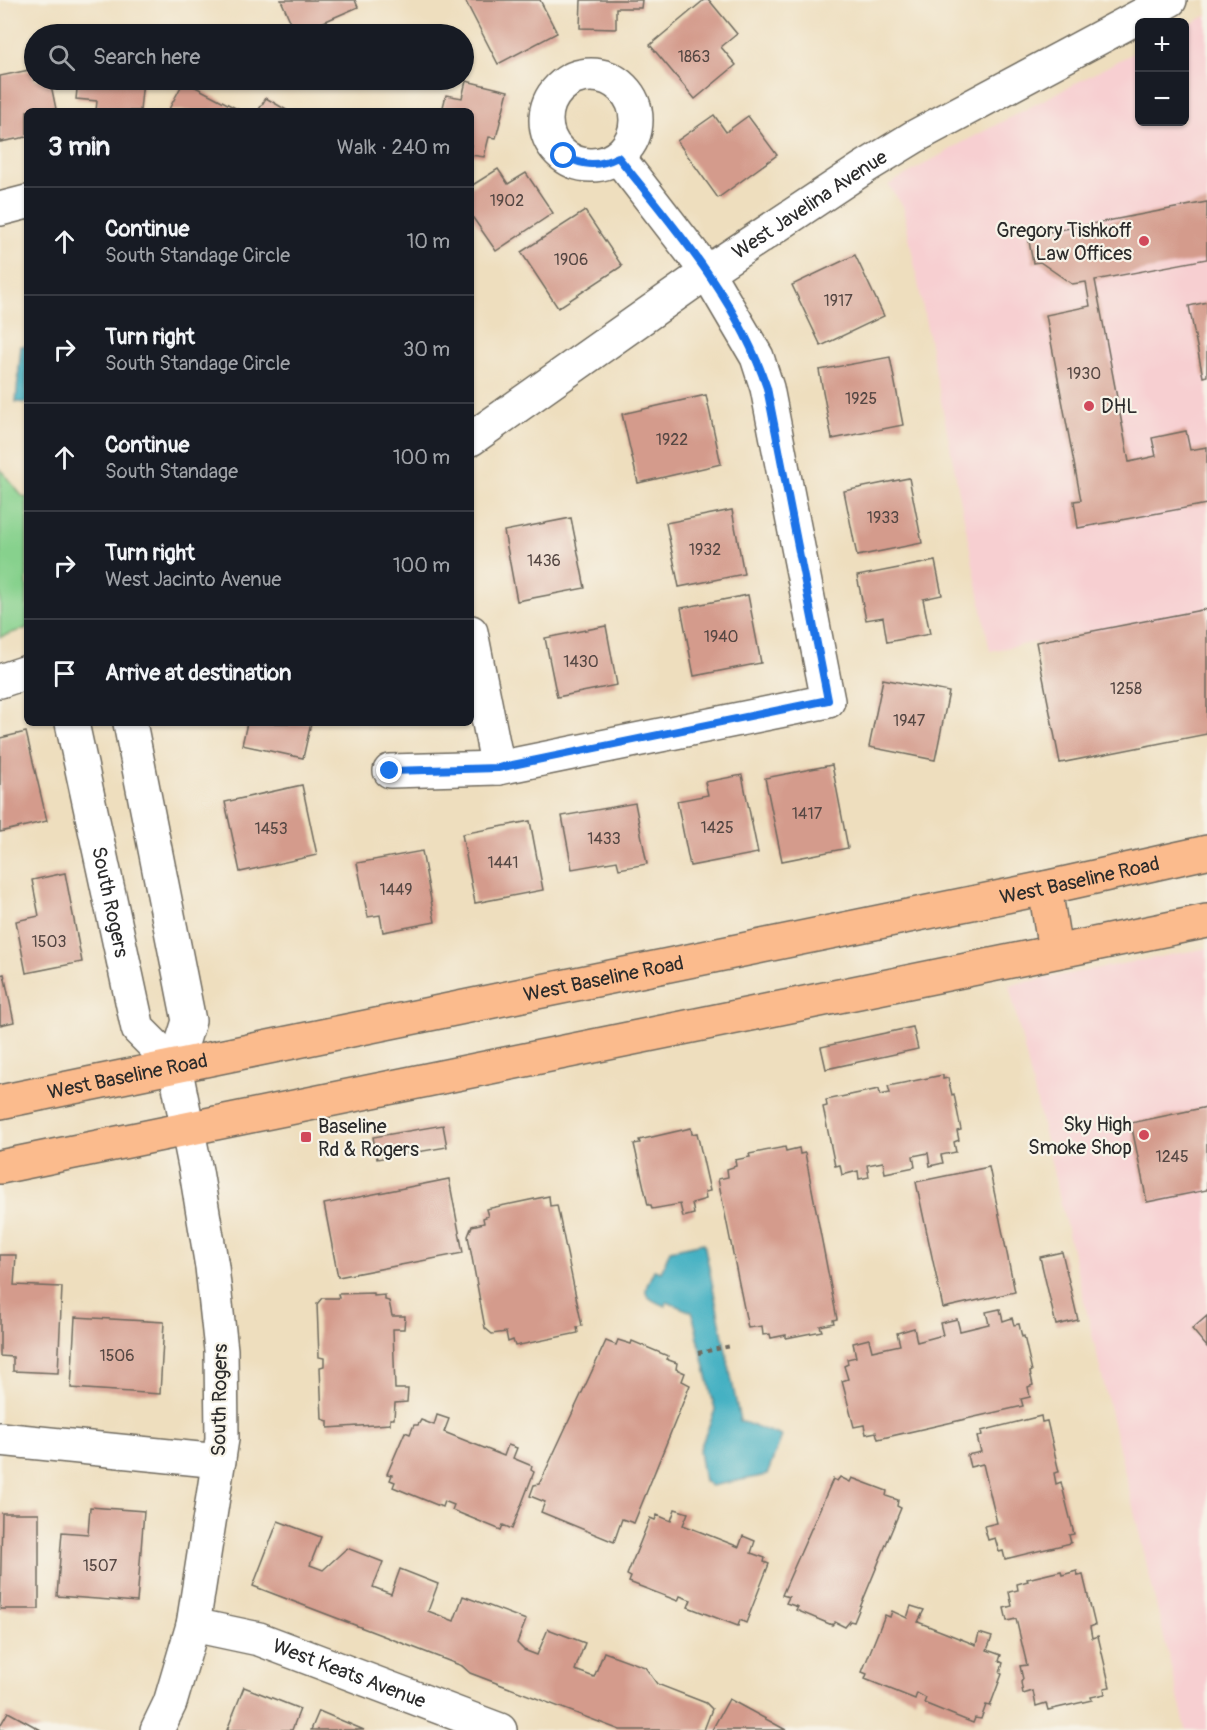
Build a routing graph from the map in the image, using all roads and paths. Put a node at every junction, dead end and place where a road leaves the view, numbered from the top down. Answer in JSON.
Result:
{"nodes":[{"id":1,"x":1170,"y":0,"type":"edge"},
{"id":2,"x":618,"y":157,"type":"dead end"},
{"id":3,"x":24,"y":203,"type":"edge"},
{"id":4,"x":0,"y":208,"type":"edge"},
{"id":5,"x":707,"y":272,"type":"junction"},
{"id":6,"x":474,"y":437,"type":"edge"},
{"id":7,"x":474,"y":647,"type":"edge"},
{"id":8,"x":24,"y":673,"type":"edge"},
{"id":9,"x":0,"y":681,"type":"edge"},
{"id":10,"x":73,"y":726,"type":"edge"},
{"id":11,"x":131,"y":726,"type":"edge"},
{"id":12,"x":498,"y":768,"type":"junction"},
{"id":13,"x":390,"y":771,"type":"dead end"},
{"id":14,"x":1207,"y":852,"type":"edge"},
{"id":15,"x":1045,"y":888,"type":"junction"},
{"id":16,"x":1207,"y":921,"type":"edge"},
{"id":17,"x":1055,"y":951,"type":"junction"},
{"id":18,"x":175,"y":1066,"type":"junction"},
{"id":19,"x":0,"y":1102,"type":"edge"},
{"id":20,"x":188,"y":1128,"type":"junction"},
{"id":21,"x":0,"y":1167,"type":"edge"},
{"id":22,"x":731,"y":1346,"type":"dead end"},
{"id":23,"x":698,"y":1353,"type":"dead end"},
{"id":24,"x":0,"y":1439,"type":"edge"},
{"id":25,"x":219,"y":1461,"type":"junction"},
{"id":26,"x":194,"y":1625,"type":"junction"},
{"id":27,"x":157,"y":1730,"type":"edge"},
{"id":28,"x":500,"y":1730,"type":"edge"}],
"edges":[{"from":1,"to":5,"type":"street","name":"West Javelina Avenue"},
{"from":2,"to":5,"type":"street"},
{"from":3,"to":4,"type":"street"},
{"from":5,"to":6,"type":"street","name":"West Javelina Avenue"},
{"from":5,"to":12,"type":"street"},
{"from":7,"to":12,"type":"street"},
{"from":8,"to":9,"type":"street"},
{"from":10,"to":18,"type":"street","name":"South Rogers"},
{"from":11,"to":18,"type":"street","name":"South Rogers"},
{"from":12,"to":13,"type":"street"},
{"from":14,"to":15,"type":"main road","name":"West Baseline Road"},
{"from":15,"to":17,"type":"main road"},
{"from":15,"to":18,"type":"main road","name":"West Baseline Road"},
{"from":16,"to":17,"type":"main road"},
{"from":17,"to":20,"type":"main road"},
{"from":18,"to":19,"type":"main road","name":"West Baseline Road"},
{"from":18,"to":20,"type":"street","name":"South Rogers"},
{"from":20,"to":21,"type":"main road"},
{"from":20,"to":25,"type":"street","name":"South Rogers"},
{"from":22,"to":23,"type":"path"},
{"from":24,"to":25,"type":"street"},
{"from":25,"to":26,"type":"street","name":"South Rogers"},
{"from":26,"to":27,"type":"street","name":"South Rogers"},
{"from":26,"to":28,"type":"street","name":"West Keats Avenue"}]}
